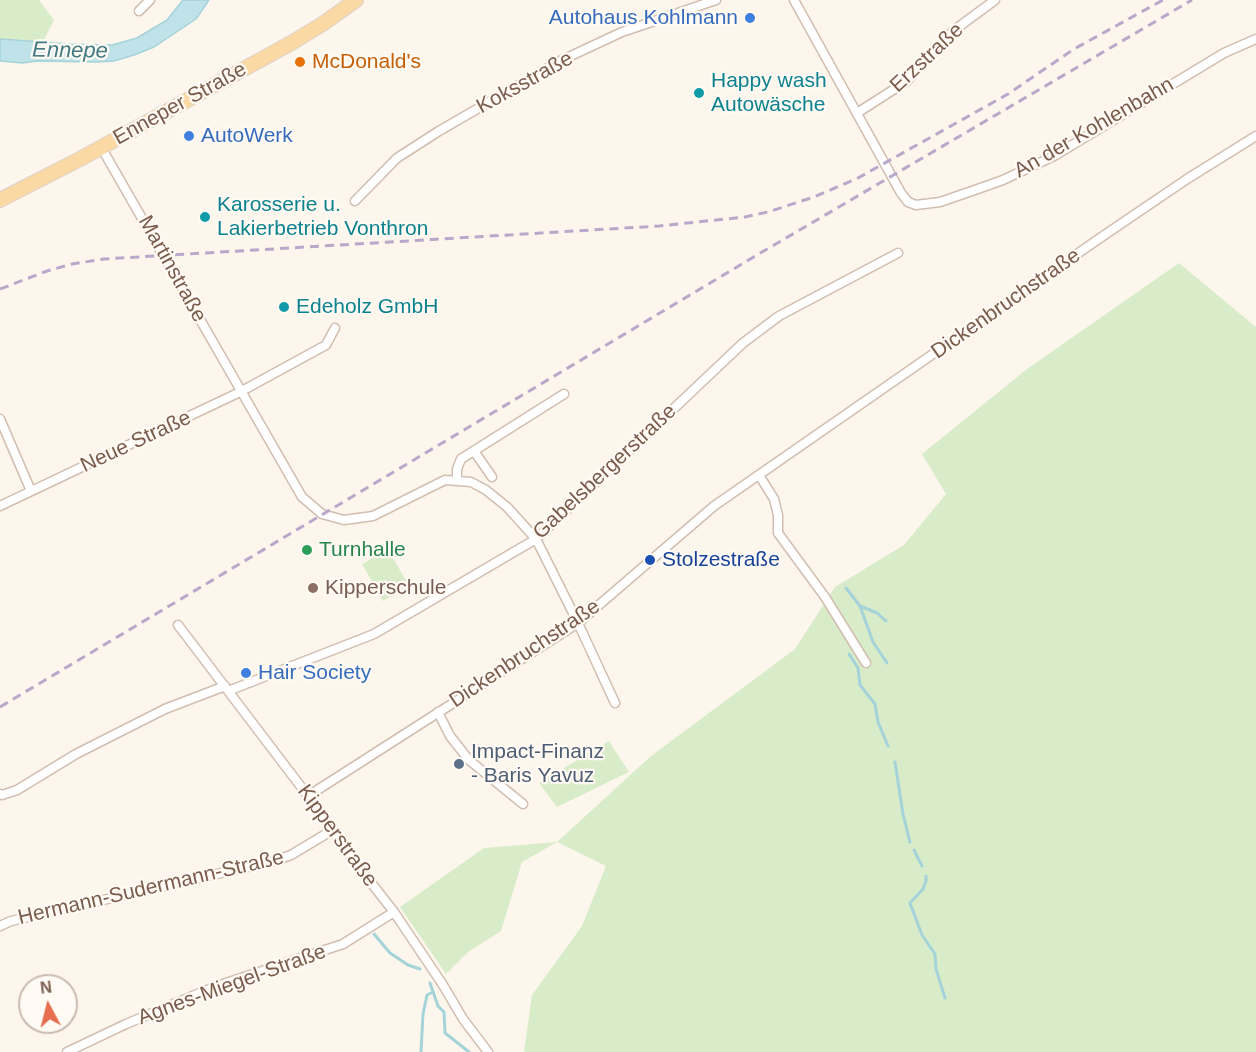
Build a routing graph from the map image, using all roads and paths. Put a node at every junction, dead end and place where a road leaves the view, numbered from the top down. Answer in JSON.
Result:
{"nodes":[{"id":1,"x":150,"y":0,"type":"edge"},
{"id":2,"x":356,"y":0,"type":"edge"},
{"id":3,"x":716,"y":0,"type":"edge"},
{"id":4,"x":794,"y":0,"type":"edge"},
{"id":5,"x":995,"y":0,"type":"edge"},
{"id":6,"x":139,"y":11,"type":"dead end"},
{"id":7,"x":1256,"y":39,"type":"edge"},
{"id":8,"x":857,"y":113,"type":"junction"},
{"id":9,"x":1256,"y":136,"type":"edge"},
{"id":10,"x":101,"y":147,"type":"junction"},
{"id":11,"x":0,"y":200,"type":"edge"},
{"id":12,"x":355,"y":201,"type":"dead end"},
{"id":13,"x":898,"y":253,"type":"dead end"},
{"id":14,"x":335,"y":327,"type":"dead end"},
{"id":15,"x":240,"y":392,"type":"junction"},
{"id":16,"x":564,"y":394,"type":"dead end"},
{"id":17,"x":0,"y":419,"type":"edge"},
{"id":18,"x":474,"y":451,"type":"junction"},
{"id":19,"x":759,"y":475,"type":"junction"},
{"id":20,"x":492,"y":477,"type":"dead end"},
{"id":21,"x":457,"y":480,"type":"junction"},
{"id":22,"x":31,"y":491,"type":"junction"},
{"id":23,"x":0,"y":506,"type":"edge"},
{"id":24,"x":536,"y":539,"type":"junction"},
{"id":25,"x":578,"y":622,"type":"junction"},
{"id":26,"x":178,"y":626,"type":"dead end"},
{"id":27,"x":866,"y":663,"type":"dead end"},
{"id":28,"x":227,"y":689,"type":"junction"},
{"id":29,"x":615,"y":703,"type":"dead end"},
{"id":30,"x":438,"y":712,"type":"junction"},
{"id":31,"x":0,"y":794,"type":"edge"},
{"id":32,"x":308,"y":796,"type":"junction"},
{"id":33,"x":523,"y":804,"type":"dead end"},
{"id":34,"x":331,"y":831,"type":"junction"},
{"id":35,"x":394,"y":912,"type":"junction"},
{"id":36,"x":0,"y":926,"type":"edge"},
{"id":37,"x":67,"y":1052,"type":"edge"},
{"id":38,"x":488,"y":1052,"type":"edge"}],
"edges":[{"from":1,"to":6,"type":"street"},
{"from":2,"to":10,"type":"main road","name":"Enneper Straße"},
{"from":3,"to":12,"type":"street","name":"Koksstraße"},
{"from":4,"to":8,"type":"street","name":"An der Kohlenbahn"},
{"from":5,"to":8,"type":"street","name":"Erzstraße"},
{"from":7,"to":8,"type":"street","name":"An der Kohlenbahn"},
{"from":9,"to":19,"type":"street","name":"Dickenbruchstraße"},
{"from":10,"to":11,"type":"main road","name":"Enneper Straße"},
{"from":10,"to":15,"type":"street","name":"Martinstraße"},
{"from":13,"to":24,"type":"street","name":"Gabelsbergerstraße"},
{"from":14,"to":15,"type":"street"},
{"from":15,"to":21,"type":"street","name":"Martinstraße"},
{"from":15,"to":22,"type":"street","name":"Neue Straße"},
{"from":16,"to":18,"type":"street"},
{"from":17,"to":22,"type":"street"},
{"from":18,"to":20,"type":"street"},
{"from":18,"to":21,"type":"street"},
{"from":19,"to":25,"type":"street","name":"Dickenbruchstraße"},
{"from":19,"to":27,"type":"street"},
{"from":21,"to":24,"type":"street"},
{"from":22,"to":23,"type":"street","name":"Neue Straße"},
{"from":24,"to":25,"type":"street"},
{"from":24,"to":28,"type":"street","name":"Gabelsbergerstraße"},
{"from":25,"to":29,"type":"street"},
{"from":25,"to":30,"type":"street","name":"Dickenbruchstraße"},
{"from":26,"to":28,"type":"street","name":"Kipperstraße"},
{"from":28,"to":31,"type":"street","name":"Gabelsbergerstraße"},
{"from":28,"to":32,"type":"street","name":"Kipperstraße"},
{"from":30,"to":32,"type":"street","name":"Dickenbruchstraße"},
{"from":30,"to":33,"type":"street"},
{"from":32,"to":34,"type":"street","name":"Kipperstraße"},
{"from":34,"to":35,"type":"street","name":"Kipperstraße"},
{"from":34,"to":36,"type":"street","name":"Hermann-Sudermann-Straße"},
{"from":35,"to":37,"type":"street","name":"Agnes-Miegel-Straße"},
{"from":35,"to":38,"type":"street","name":"Kipperstraße"}]}
